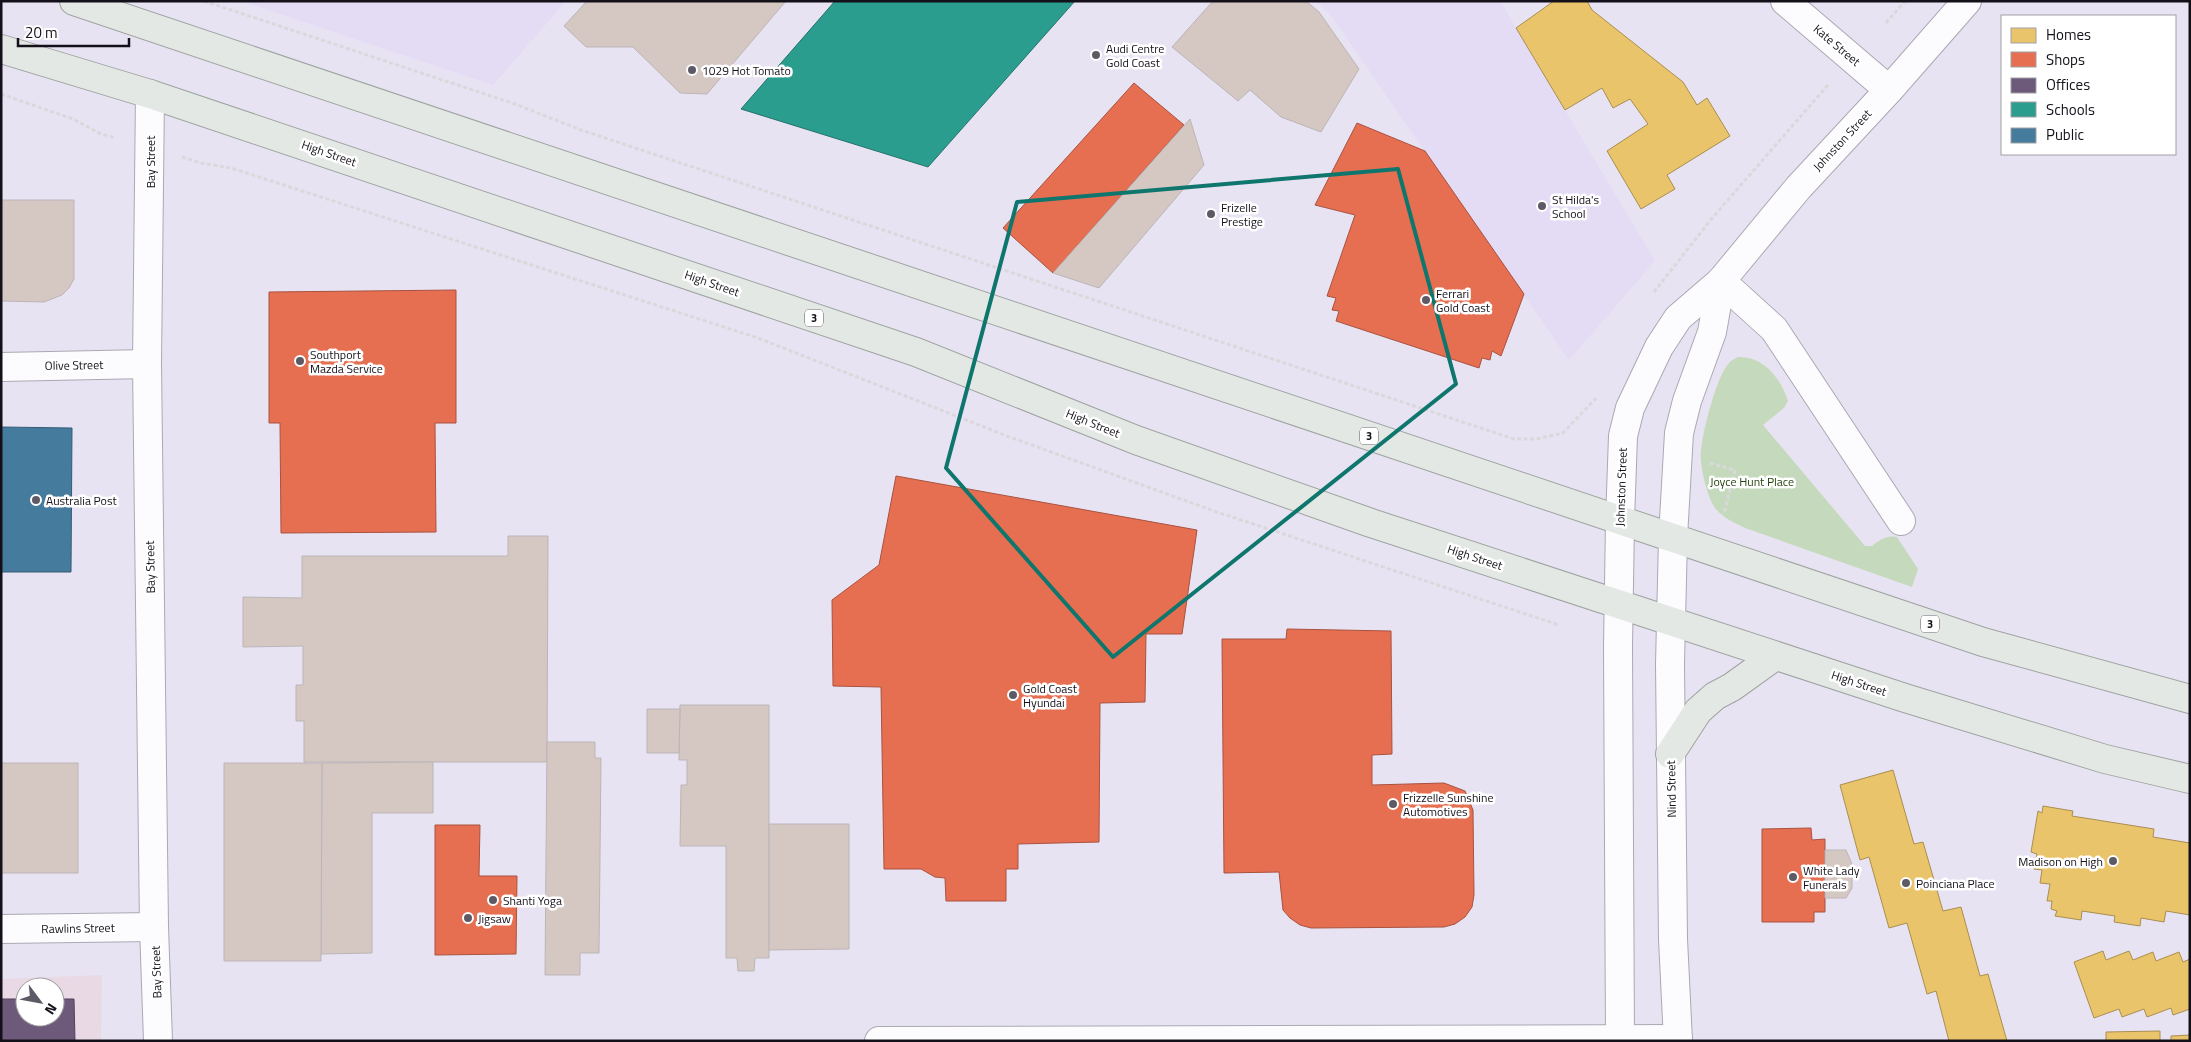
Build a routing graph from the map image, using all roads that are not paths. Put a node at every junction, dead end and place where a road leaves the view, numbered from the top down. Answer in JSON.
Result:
{"nodes":[{"id":1,"x":74,"y":1,"type":"edge"},
{"id":2,"x":1785,"y":1,"type":"edge"},
{"id":3,"x":1967,"y":1,"type":"edge"},
{"id":4,"x":1,"y":48,"type":"edge"},
{"id":5,"x":1889,"y":90,"type":"junction"},
{"id":6,"x":150,"y":94,"type":"junction"},
{"id":7,"x":1721,"y":281,"type":"junction"},
{"id":8,"x":148,"y":364,"type":"junction"},
{"id":9,"x":1,"y":367,"type":"edge"},
{"id":10,"x":1620,"y":521,"type":"junction"},
{"id":11,"x":1901,"y":521,"type":"dead end"},
{"id":12,"x":1673,"y":537,"type":"junction"},
{"id":13,"x":1620,"y":605,"type":"junction"},
{"id":14,"x":1671,"y":621,"type":"junction"},
{"id":15,"x":1775,"y":656,"type":"junction"},
{"id":16,"x":2190,"y":699,"type":"edge"},
{"id":17,"x":1670,"y":754,"type":"junction"},
{"id":18,"x":2190,"y":779,"type":"edge"},
{"id":19,"x":154,"y":927,"type":"junction"},
{"id":20,"x":1,"y":929,"type":"edge"},
{"id":21,"x":1620,"y":1040,"type":"edge"},
{"id":22,"x":1678,"y":1040,"type":"edge"},
{"id":23,"x":158,"y":1041,"type":"edge"},
{"id":24,"x":879,"y":1041,"type":"edge"}],
"edges":[{"from":1,"to":10,"type":"main road","number":"3"},
{"from":2,"to":5,"type":"street","name":"Kate Street"},
{"from":3,"to":5,"type":"street","name":"Johnston Street"},
{"from":4,"to":6,"type":"main road","name":"High Street","number":"3"},
{"from":5,"to":7,"type":"street","name":"Johnston Street"},
{"from":6,"to":8,"type":"street","name":"Bay Street"},
{"from":6,"to":13,"type":"main road","name":"High Street","number":"3"},
{"from":7,"to":10,"type":"street","name":"Johnston Street"},
{"from":7,"to":11,"type":"street"},
{"from":7,"to":12,"type":"street","name":"Johnston Street"},
{"from":8,"to":9,"type":"street","name":"Olive Street"},
{"from":8,"to":19,"type":"street","name":"Bay Street"},
{"from":10,"to":12,"type":"main road","number":"3"},
{"from":10,"to":13,"type":"street","name":"Johnston Street"},
{"from":12,"to":14,"type":"street","name":"Nind Street"},
{"from":12,"to":16,"type":"main road","number":"3"},
{"from":13,"to":14,"type":"main road","name":"High Street","number":"3"},
{"from":13,"to":21,"type":"street"},
{"from":14,"to":15,"type":"main road","name":"High Street","number":"3"},
{"from":14,"to":17,"type":"street","name":"Nind Street"},
{"from":15,"to":17,"type":"main road"},
{"from":15,"to":18,"type":"main road","name":"High Street","number":"3"},
{"from":17,"to":22,"type":"street","name":"Nind Street"},
{"from":19,"to":20,"type":"street","name":"Rawlins Street"},
{"from":19,"to":23,"type":"street","name":"Bay Street"},
{"from":21,"to":22,"type":"street"},
{"from":21,"to":24,"type":"street"}]}
